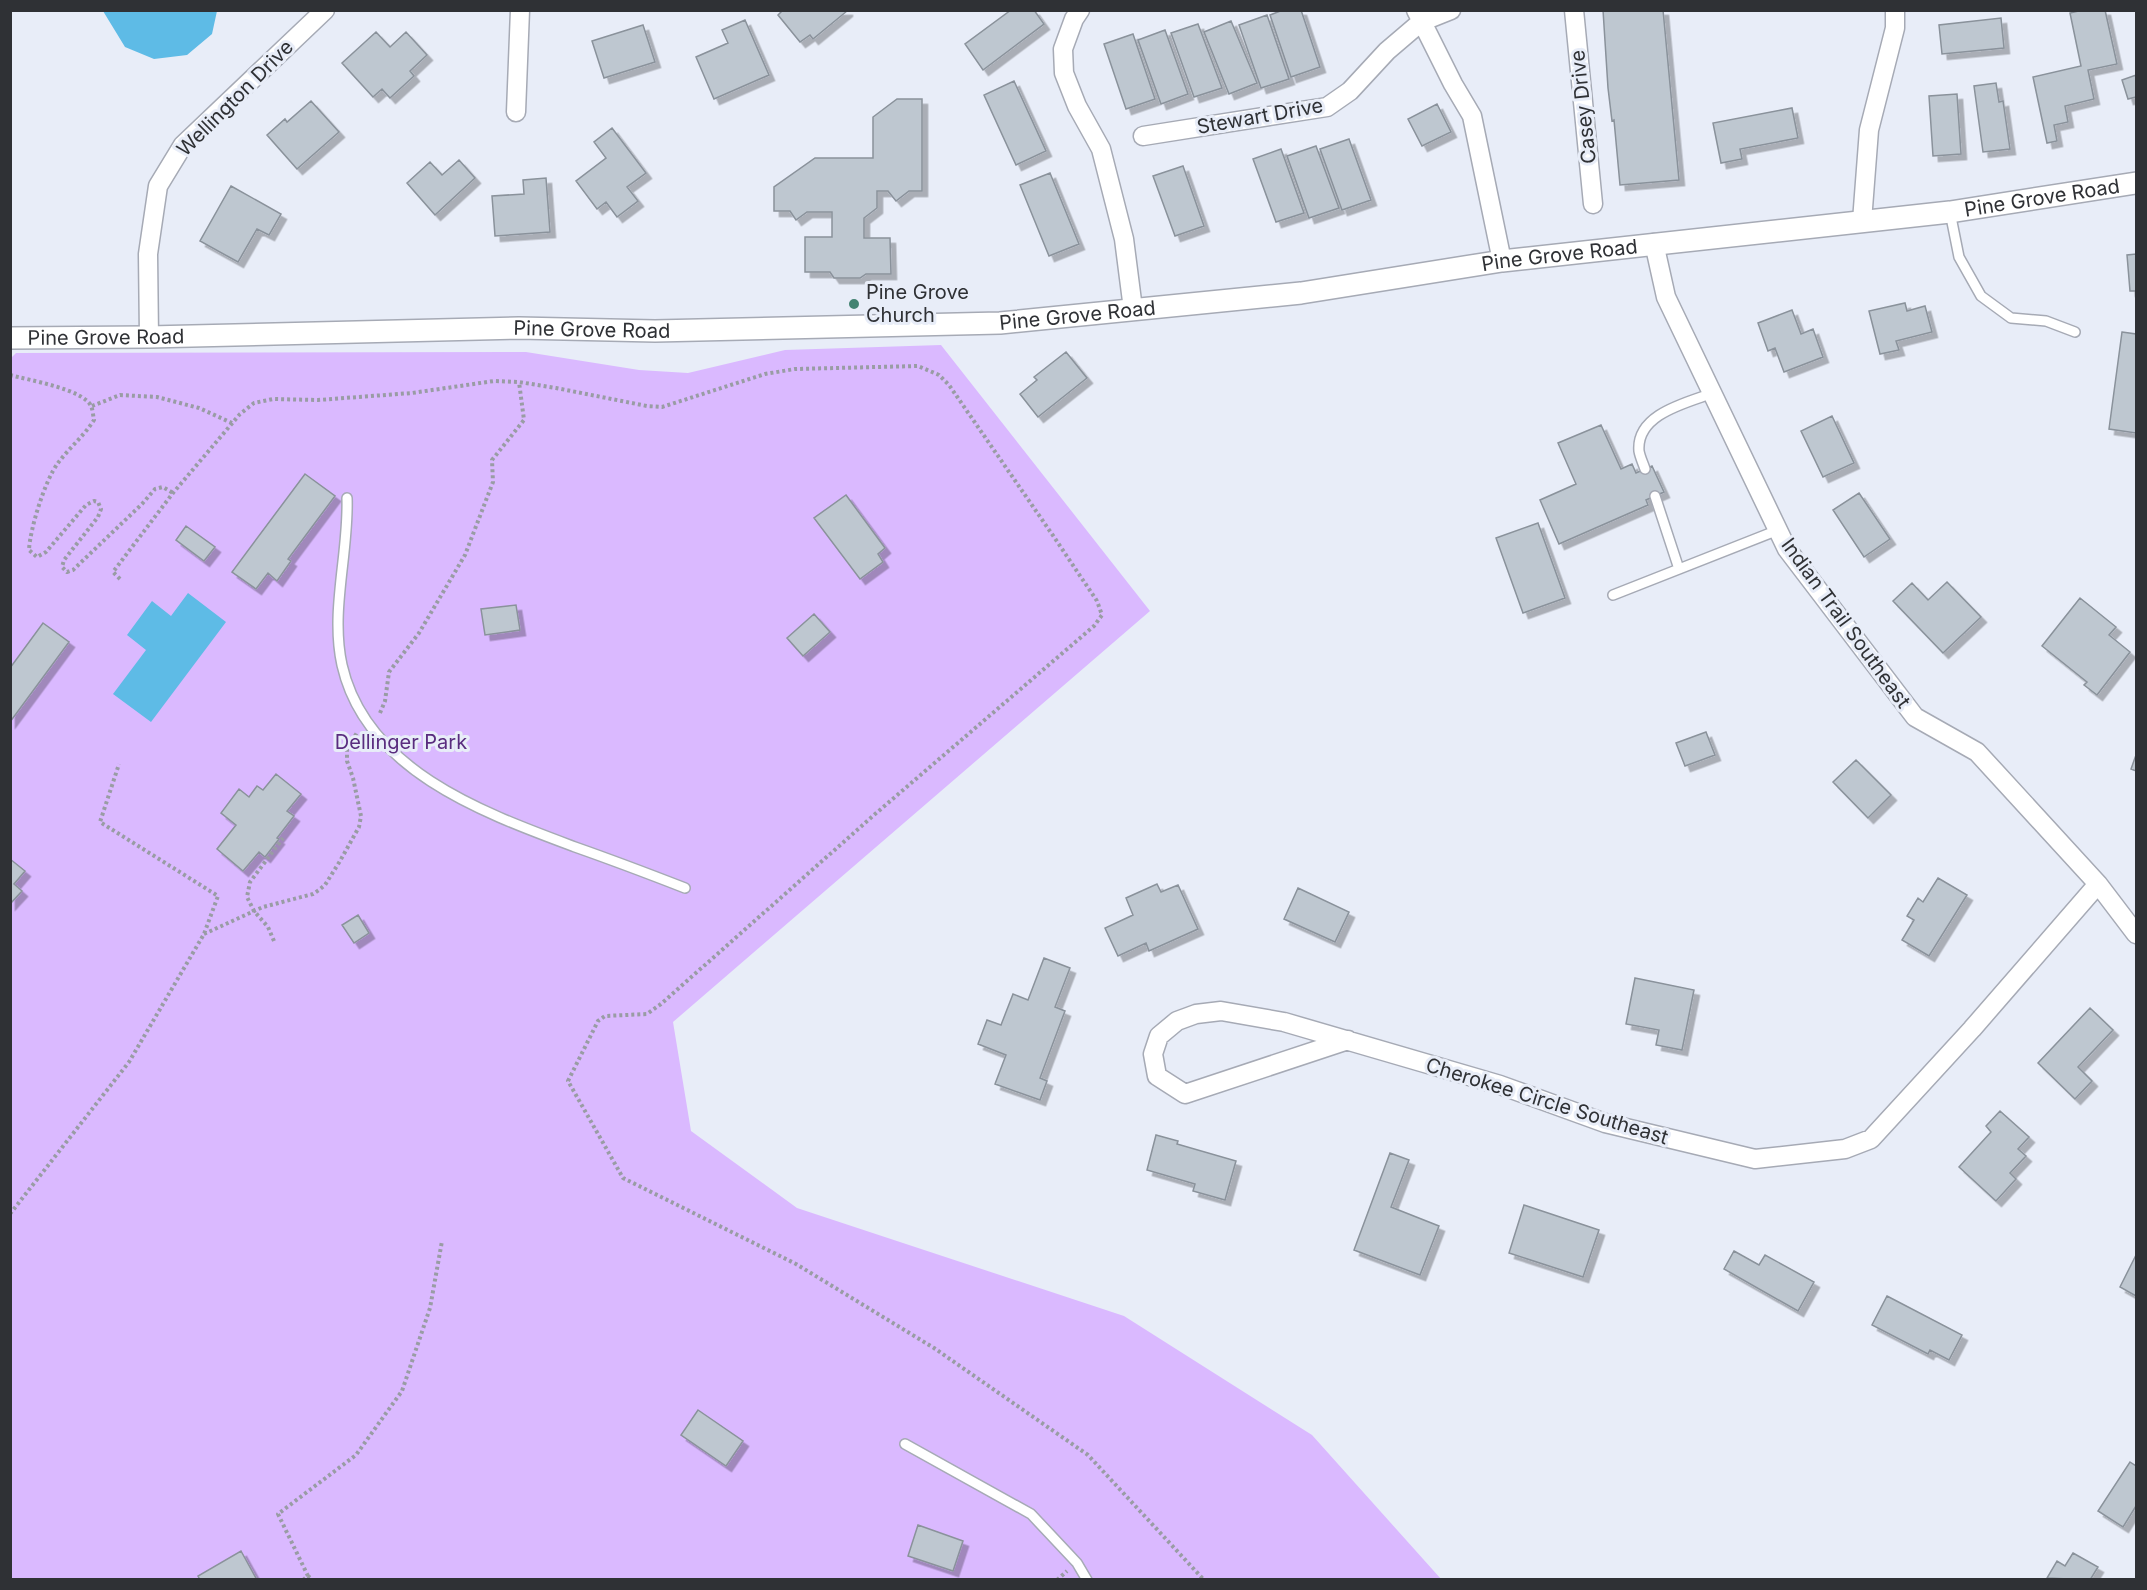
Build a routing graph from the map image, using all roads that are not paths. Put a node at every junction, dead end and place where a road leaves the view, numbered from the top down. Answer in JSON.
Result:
{"nodes":[{"id":1,"x":325,"y":10,"type":"edge"},
{"id":2,"x":519,"y":10,"type":"edge"},
{"id":3,"x":1080,"y":10,"type":"edge"},
{"id":4,"x":1451,"y":10,"type":"edge"},
{"id":5,"x":1574,"y":10,"type":"edge"},
{"id":6,"x":1895,"y":10,"type":"edge"},
{"id":7,"x":1418,"y":16,"type":"edge"},
{"id":8,"x":516,"y":112,"type":"dead end"},
{"id":9,"x":1143,"y":136,"type":"dead end"},
{"id":10,"x":2136,"y":183,"type":"edge"},
{"id":11,"x":1593,"y":204,"type":"dead end"},
{"id":12,"x":1950,"y":212,"type":"junction"},
{"id":13,"x":1862,"y":221,"type":"junction"},
{"id":14,"x":1654,"y":243,"type":"junction"},
{"id":15,"x":1502,"y":261,"type":"junction"},
{"id":16,"x":1133,"y":309,"type":"junction"},
{"id":17,"x":2075,"y":332,"type":"dead end"},
{"id":18,"x":149,"y":337,"type":"junction"},
{"id":19,"x":10,"y":338,"type":"edge"},
{"id":20,"x":1713,"y":393,"type":"junction"},
{"id":21,"x":1645,"y":469,"type":"dead end"},
{"id":22,"x":1655,"y":496,"type":"dead end"},
{"id":23,"x":347,"y":498,"type":"dead end"},
{"id":24,"x":1778,"y":530,"type":"junction"},
{"id":25,"x":1679,"y":569,"type":"junction"},
{"id":26,"x":1613,"y":595,"type":"dead end"},
{"id":27,"x":2098,"y":884,"type":"junction"},
{"id":28,"x":686,"y":888,"type":"dead end"},
{"id":29,"x":2136,"y":934,"type":"edge"},
{"id":30,"x":1348,"y":1041,"type":"junction"},
{"id":31,"x":905,"y":1444,"type":"dead end"},
{"id":32,"x":1088,"y":1580,"type":"edge"}],
"edges":[{"from":1,"to":18,"type":"street","name":"Wellington Drive"},
{"from":2,"to":8,"type":"street"},
{"from":3,"to":16,"type":"street"},
{"from":4,"to":7,"type":"street","name":"Stewart Drive"},
{"from":5,"to":11,"type":"street","name":"Casey Drive"},
{"from":6,"to":13,"type":"street"},
{"from":7,"to":9,"type":"street","name":"Stewart Drive"},
{"from":7,"to":15,"type":"street"},
{"from":10,"to":12,"type":"street","name":"Pine Grove Road"},
{"from":12,"to":13,"type":"street","name":"Pine Grove Road"},
{"from":12,"to":17,"type":"lane"},
{"from":13,"to":14,"type":"street","name":"Pine Grove Road"},
{"from":14,"to":15,"type":"street","name":"Pine Grove Road"},
{"from":14,"to":20,"type":"street","name":"Indian Trail Southeast"},
{"from":15,"to":16,"type":"street","name":"Pine Grove Road"},
{"from":16,"to":18,"type":"street","name":"Pine Grove Road"},
{"from":18,"to":19,"type":"street","name":"Pine Grove Road"},
{"from":20,"to":21,"type":"lane"},
{"from":20,"to":24,"type":"street","name":"Indian Trail Southeast"},
{"from":22,"to":25,"type":"lane"},
{"from":23,"to":28,"type":"lane"},
{"from":24,"to":25,"type":"lane"},
{"from":24,"to":27,"type":"street","name":"Indian Trail Southeast"},
{"from":25,"to":26,"type":"lane"},
{"from":27,"to":29,"type":"street","name":"Indian Trail Southeast"},
{"from":27,"to":30,"type":"street","name":"Cherokee Circle Southeast"},
{"from":30,"to":30,"type":"street","name":"Cherokee Circle Southeast"},
{"from":31,"to":32,"type":"lane"}]}
